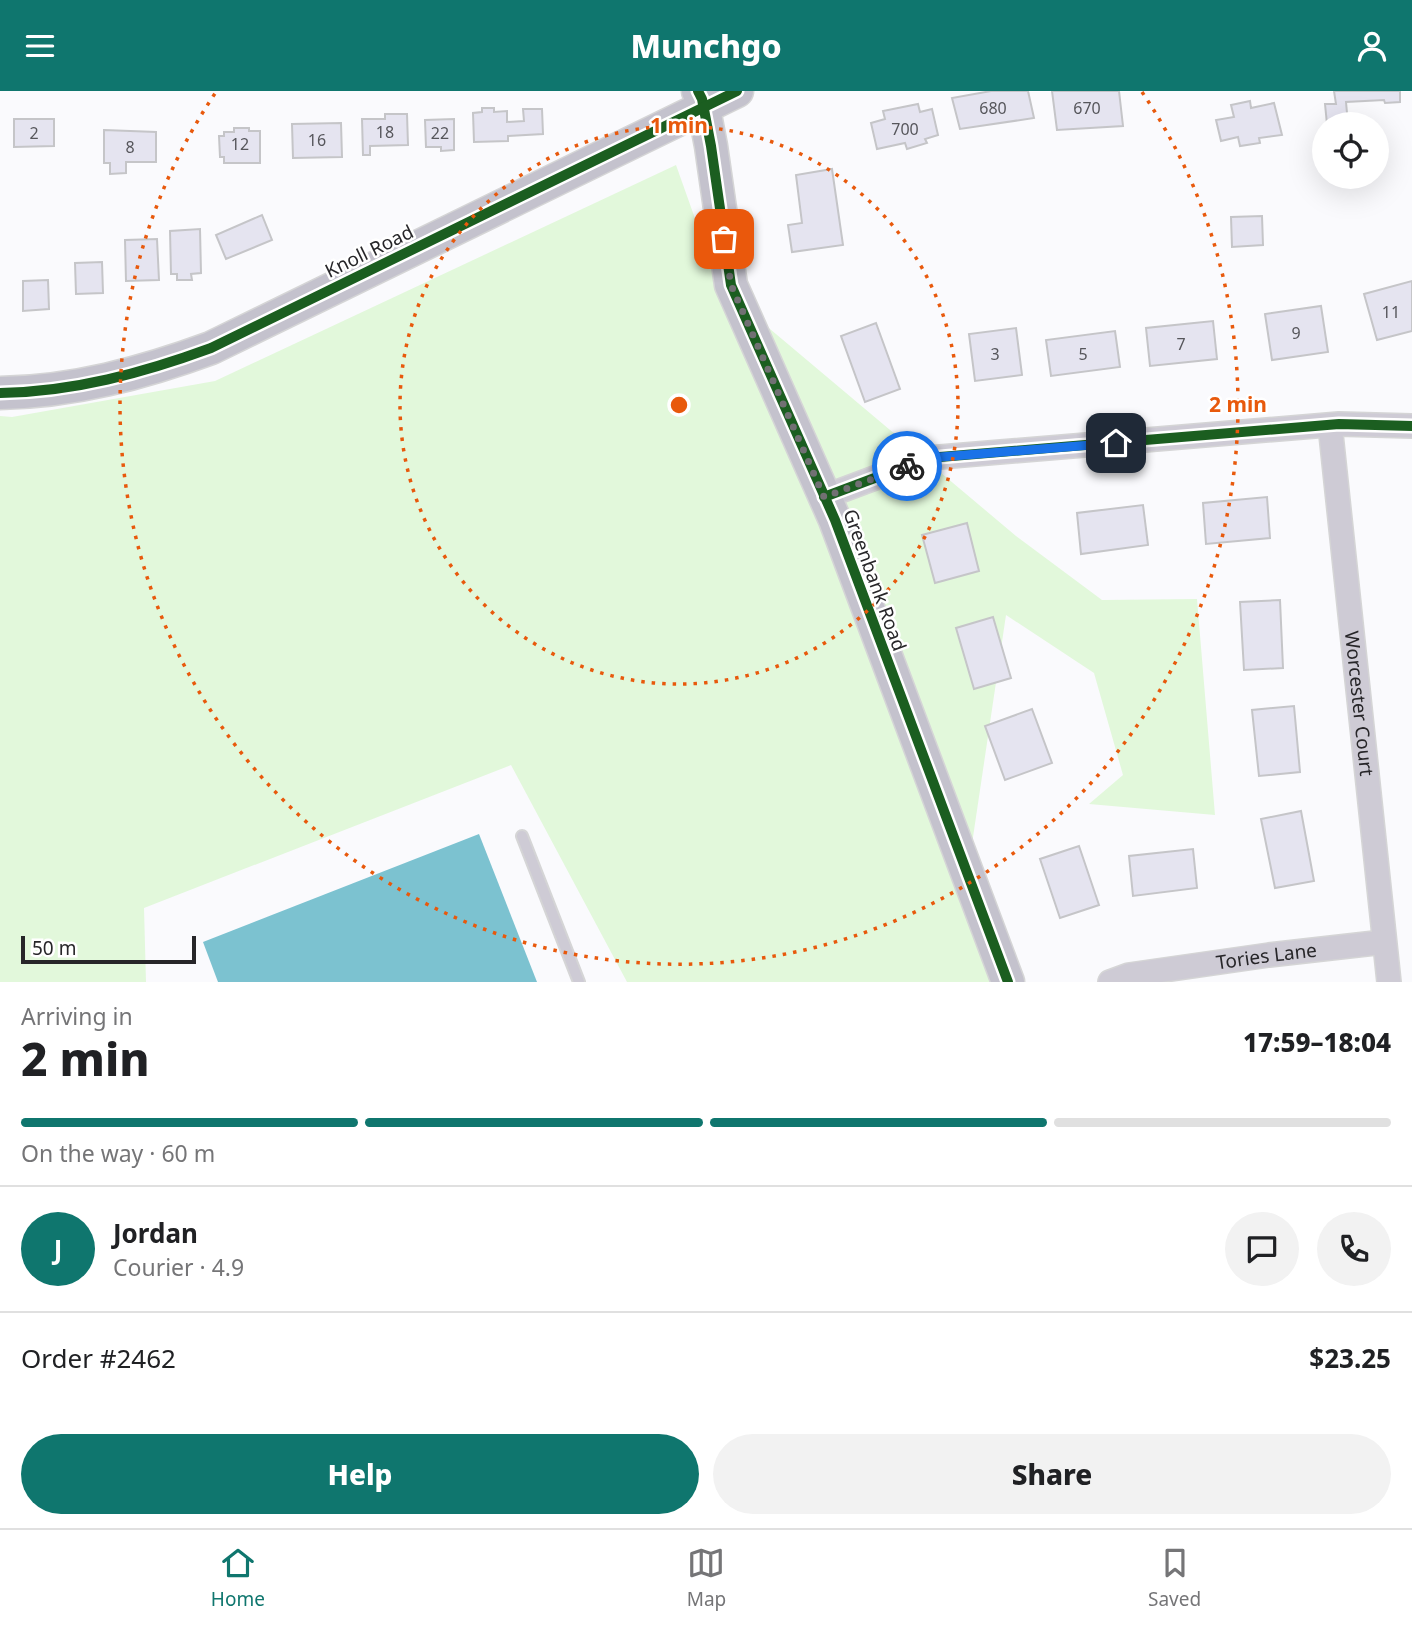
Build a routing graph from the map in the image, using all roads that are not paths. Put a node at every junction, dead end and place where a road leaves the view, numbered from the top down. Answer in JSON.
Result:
{"nodes":[{"id":1,"x":737,"y":91,"type":"edge"},
{"id":2,"x":700,"y":99,"type":"edge"},
{"id":3,"x":0,"y":393,"type":"edge"},
{"id":4,"x":1330,"y":425,"type":"junction"},
{"id":5,"x":1412,"y":426,"type":"edge"},
{"id":6,"x":824,"y":497,"type":"junction"},
{"id":7,"x":522,"y":836,"type":"dead end"},
{"id":8,"x":1384,"y":942,"type":"junction"},
{"id":9,"x":579,"y":982,"type":"edge"},
{"id":10,"x":1008,"y":982,"type":"edge"},
{"id":11,"x":1110,"y":982,"type":"edge"},
{"id":12,"x":1389,"y":982,"type":"edge"}],
"edges":[{"from":1,"to":2,"type":"street","name":"Knoll Road"},
{"from":2,"to":3,"type":"street","name":"Knoll Road"},
{"from":2,"to":6,"type":"street","name":"Greenbank Road"},
{"from":4,"to":5,"type":"street"},
{"from":4,"to":6,"type":"street"},
{"from":4,"to":8,"type":"street","name":"Worcester Court"},
{"from":6,"to":10,"type":"street","name":"Greenbank Road"},
{"from":7,"to":9,"type":"lane"},
{"from":8,"to":11,"type":"street","name":"Tories Lane"},
{"from":8,"to":12,"type":"street","name":"Worcester Court"}]}
